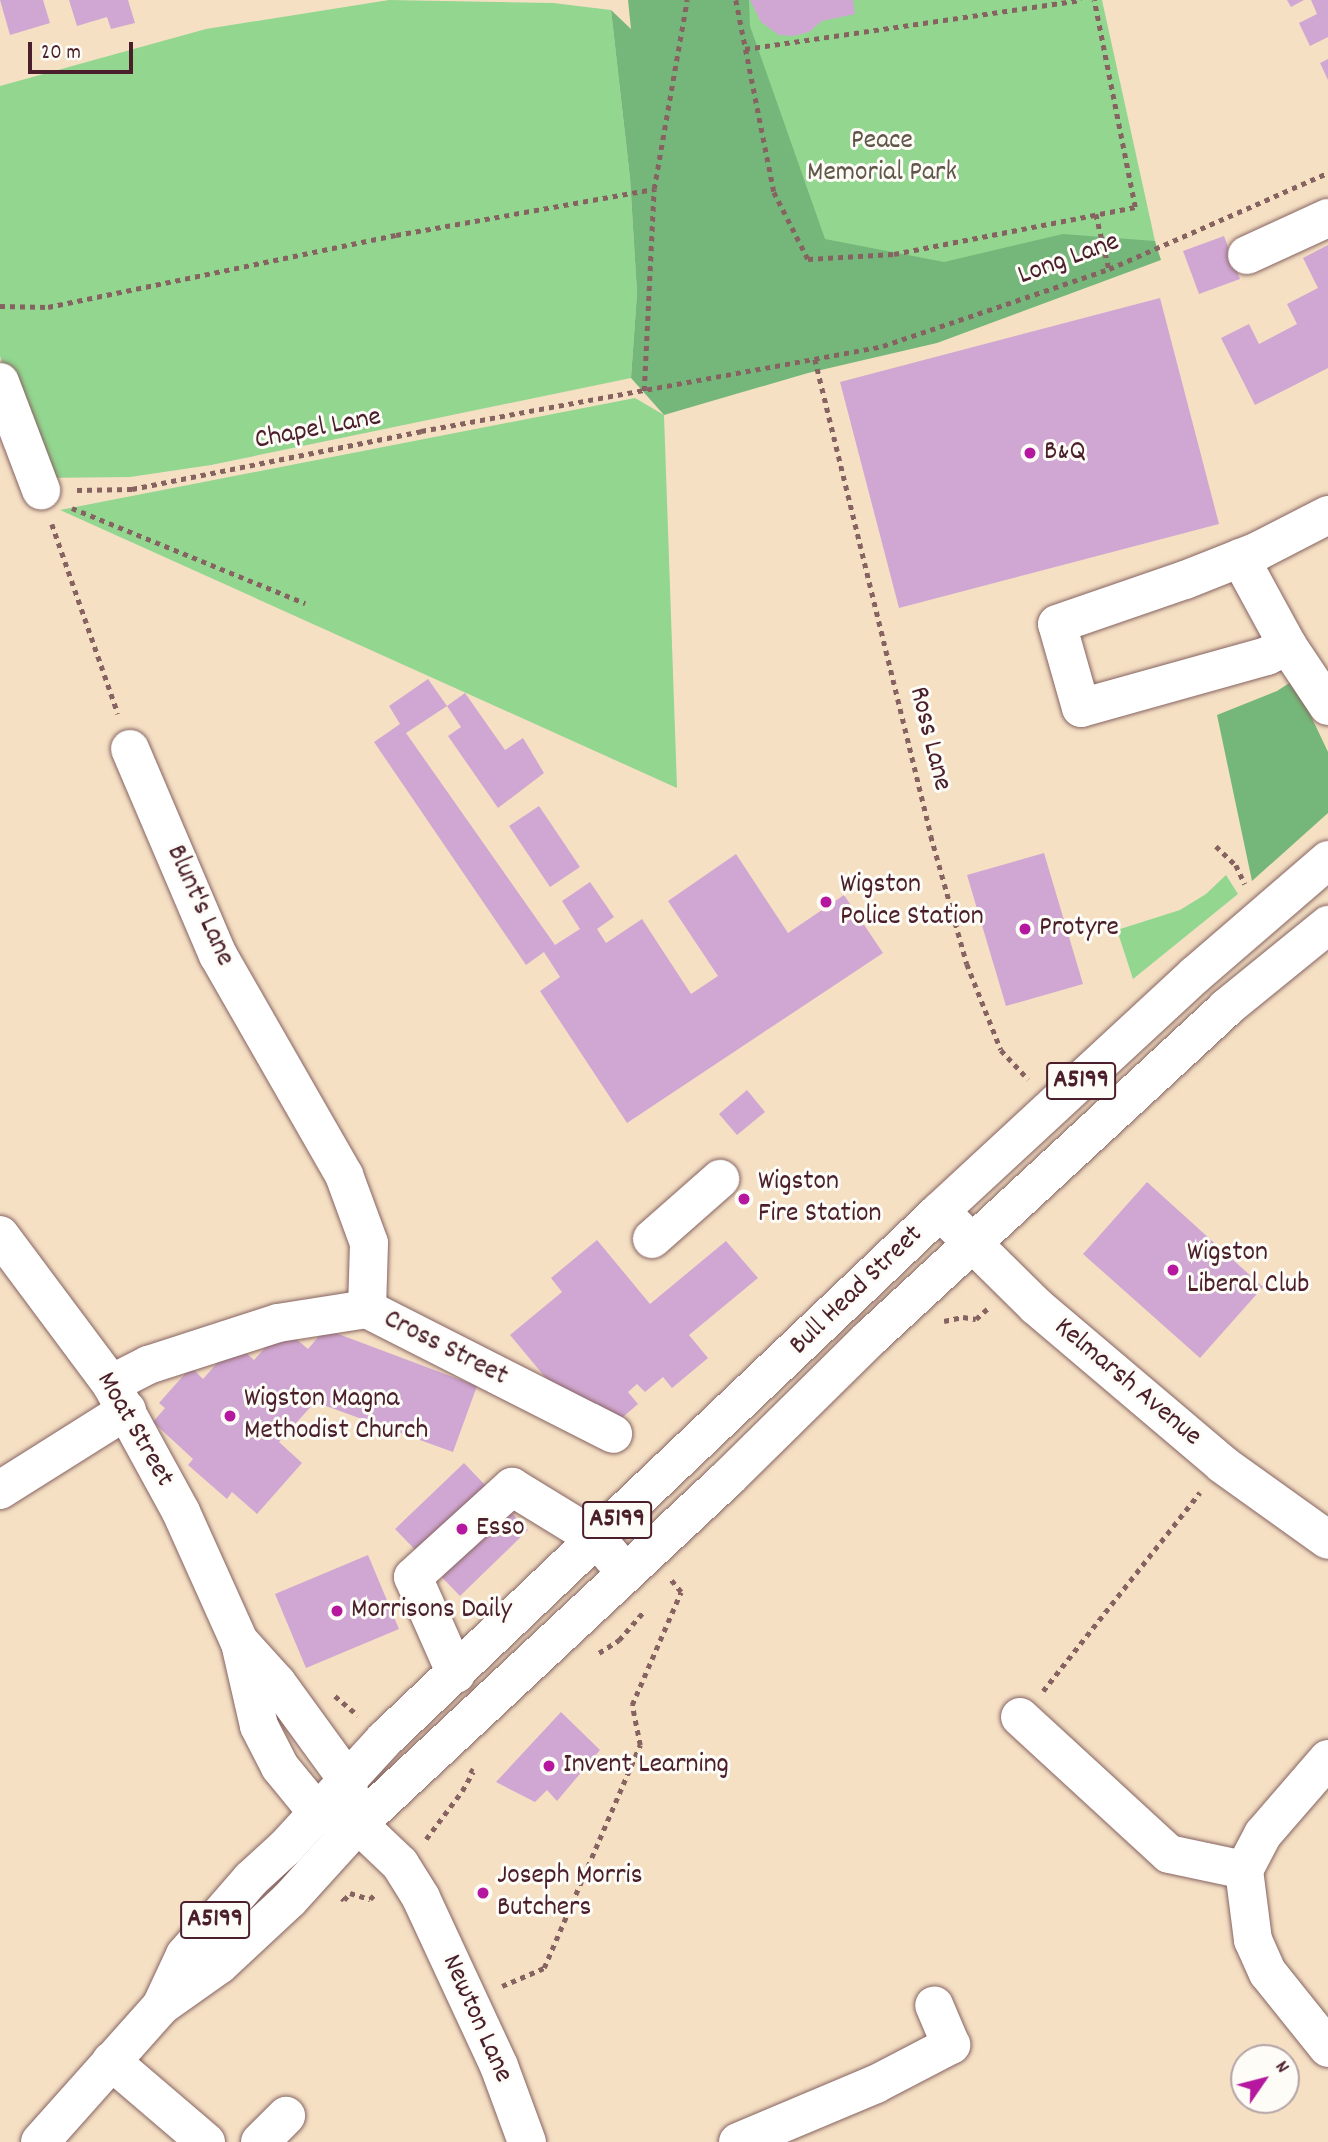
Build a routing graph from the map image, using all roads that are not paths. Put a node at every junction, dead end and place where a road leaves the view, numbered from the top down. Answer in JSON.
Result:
{"nodes":[{"id":1,"x":1328,"y":219,"type":"edge"},
{"id":2,"x":1247,"y":255,"type":"dead end"},
{"id":3,"x":0,"y":382,"type":"edge"},
{"id":4,"x":41,"y":490,"type":"road end"},
{"id":5,"x":1328,"y":515,"type":"edge"},
{"id":6,"x":1249,"y":555,"type":"junction"},
{"id":7,"x":1288,"y":646,"type":"junction"},
{"id":8,"x":1328,"y":681,"type":"edge"},
{"id":9,"x":1328,"y":706,"type":"edge"},
{"id":10,"x":130,"y":749,"type":"road end"},
{"id":11,"x":1328,"y":860,"type":"edge"},
{"id":12,"x":1328,"y":925,"type":"edge"},
{"id":13,"x":720,"y":1179,"type":"dead end"},
{"id":14,"x":940,"y":1211,"type":"junction"},
{"id":15,"x":0,"y":1234,"type":"edge"},
{"id":16,"x":652,"y":1239,"type":"dead end"},
{"id":17,"x":971,"y":1244,"type":"junction"},
{"id":18,"x":839,"y":1308,"type":"junction"},
{"id":19,"x":367,"y":1309,"type":"junction"},
{"id":20,"x":869,"y":1339,"type":"junction"},
{"id":21,"x":119,"y":1397,"type":"junction"},
{"id":22,"x":613,"y":1434,"type":"dead end"},
{"id":23,"x":0,"y":1490,"type":"edge"},
{"id":24,"x":597,"y":1539,"type":"junction"},
{"id":25,"x":1328,"y":1539,"type":"edge"},
{"id":26,"x":638,"y":1562,"type":"junction"},
{"id":27,"x":239,"y":1641,"type":"junction"},
{"id":28,"x":456,"y":1674,"type":"junction"},
{"id":29,"x":1020,"y":1717,"type":"road end"},
{"id":30,"x":1328,"y":1759,"type":"edge"},
{"id":31,"x":346,"y":1778,"type":"junction"},
{"id":32,"x":317,"y":1812,"type":"junction"},
{"id":33,"x":358,"y":1825,"type":"junction"},
{"id":34,"x":1244,"y":1870,"type":"junction"},
{"id":35,"x":934,"y":2005,"type":"dead end"},
{"id":36,"x":161,"y":2006,"type":"junction"},
{"id":37,"x":1328,"y":2048,"type":"edge"},
{"id":38,"x":111,"y":2061,"type":"junction"},
{"id":39,"x":40,"y":2142,"type":"edge"},
{"id":40,"x":206,"y":2142,"type":"edge"},
{"id":41,"x":527,"y":2142,"type":"edge"},
{"id":42,"x":738,"y":2142,"type":"edge"}],
"edges":[{"from":1,"to":2,"type":"main road"},
{"from":3,"to":4,"type":"main road"},
{"from":5,"to":6,"type":"main road"},
{"from":6,"to":7,"type":"main road"},
{"from":6,"to":7,"type":"main road"},
{"from":6,"to":8,"type":"main road"},
{"from":7,"to":9,"type":"main road"},
{"from":10,"to":19,"type":"main road","name":"Blunt's Lane"},
{"from":11,"to":14,"type":"main road","name":"Bull Head Street","number":"A5199"},
{"from":12,"to":17,"type":"main road","name":"Bull Head Street","number":"A5199"},
{"from":13,"to":16,"type":"main road"},
{"from":14,"to":17,"type":"main road","name":"Kelmarsh Avenue"},
{"from":14,"to":18,"type":"main road","name":"Bull Head Street","number":"A5199"},
{"from":15,"to":21,"type":"main road","name":"Moat Street"},
{"from":17,"to":20,"type":"main road","name":"Bull Head Street","number":"A5199"},
{"from":17,"to":25,"type":"main road","name":"Kelmarsh Avenue"},
{"from":18,"to":20,"type":"main road"},
{"from":18,"to":24,"type":"main road","name":"Bull Head Street","number":"A5199"},
{"from":19,"to":21,"type":"main road","name":"Cross Street"},
{"from":19,"to":22,"type":"main road","name":"Cross Street"},
{"from":20,"to":26,"type":"main road","name":"Bull Head Street","number":"A5199"},
{"from":21,"to":23,"type":"main road","name":"Cross Street"},
{"from":21,"to":27,"type":"main road","name":"Moat Street"},
{"from":24,"to":26,"type":"main road"},
{"from":24,"to":28,"type":"main road","name":"Bull Head Street","number":"A5199"},
{"from":24,"to":28,"type":"main road"},
{"from":26,"to":33,"type":"main road","name":"Bull Head Street"},
{"from":27,"to":31,"type":"main road","name":"Moat Street"},
{"from":27,"to":32,"type":"main road","name":"Moat Street"},
{"from":28,"to":31,"type":"main road","name":"Bull Head Street","number":"A5199"},
{"from":29,"to":34,"type":"main road"},
{"from":30,"to":34,"type":"main road"},
{"from":31,"to":32,"type":"main road","name":"Bull Head Street"},
{"from":31,"to":33,"type":"main road","name":"Moat Street"},
{"from":32,"to":33,"type":"main road"},
{"from":32,"to":36,"type":"main road","name":"Bull Head Street","number":"A5199"},
{"from":33,"to":36,"type":"main road","name":"Bull Head Street","number":"A5199"},
{"from":33,"to":41,"type":"main road","name":"Newton Lane"},
{"from":34,"to":37,"type":"main road"},
{"from":35,"to":42,"type":"main road"},
{"from":36,"to":38,"type":"main road","number":"A5199"},
{"from":38,"to":39,"type":"main road","number":"A5199"},
{"from":38,"to":40,"type":"main road"}]}
